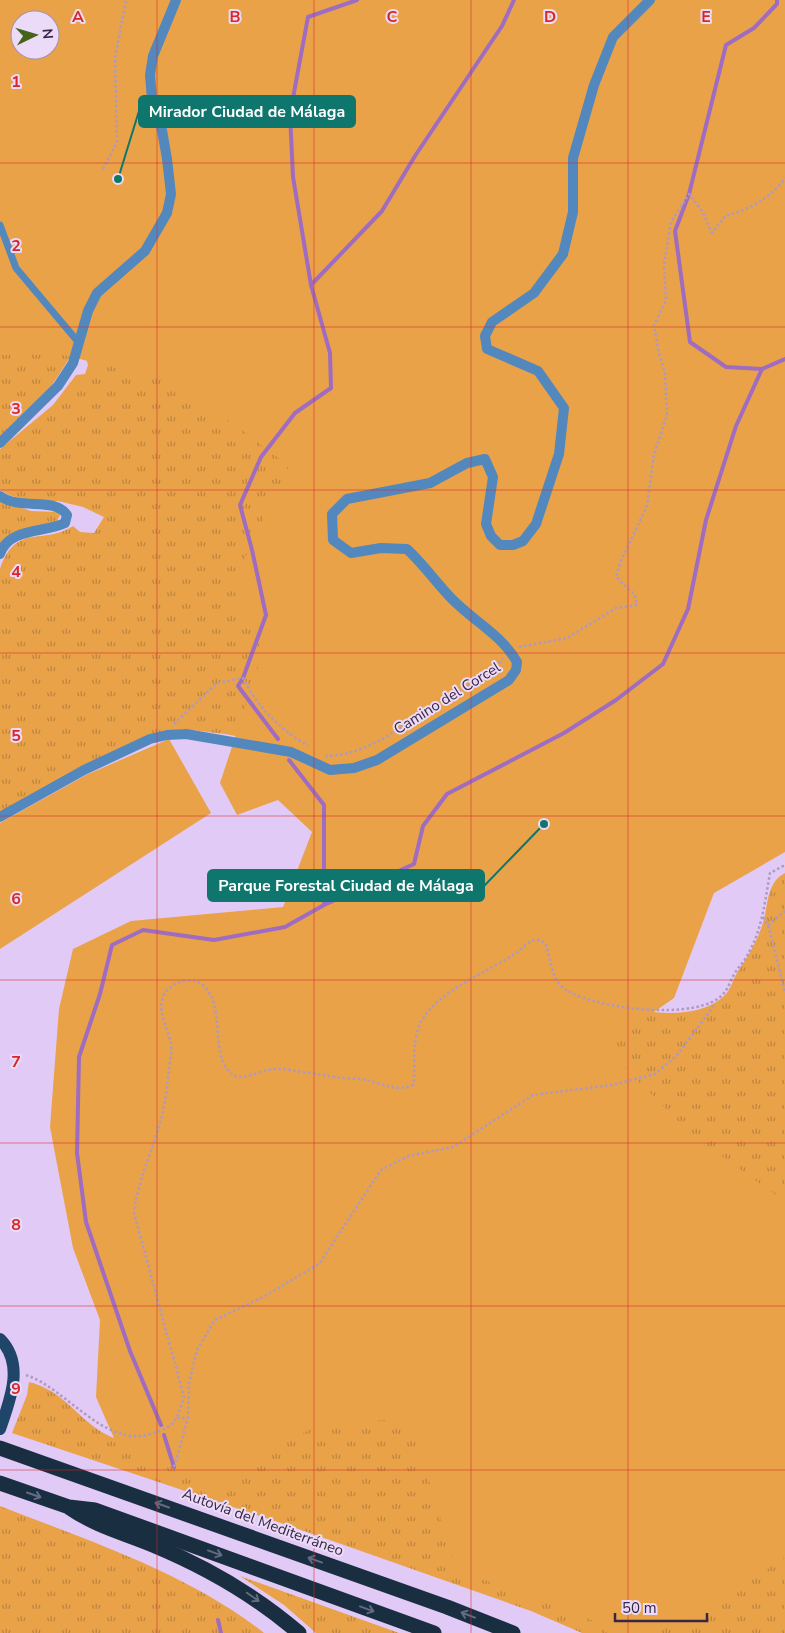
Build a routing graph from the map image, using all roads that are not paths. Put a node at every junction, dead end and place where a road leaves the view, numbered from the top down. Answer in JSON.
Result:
{"nodes":[{"id":1,"x":176,"y":0,"type":"edge"},
{"id":2,"x":650,"y":0,"type":"edge"},
{"id":3,"x":0,"y":225,"type":"edge"},
{"id":4,"x":79,"y":344,"type":"junction"},
{"id":5,"x":0,"y":443,"type":"edge"},
{"id":6,"x":0,"y":496,"type":"edge"},
{"id":7,"x":0,"y":554,"type":"edge"},
{"id":8,"x":0,"y":817,"type":"edge"},
{"id":9,"x":0,"y":1339,"type":"edge"},
{"id":10,"x":0,"y":1429,"type":"edge"},
{"id":11,"x":5,"y":1449,"type":"edge"},
{"id":12,"x":0,"y":1483,"type":"edge"},
{"id":13,"x":69,"y":1507,"type":"junction"},
{"id":14,"x":299,"y":1633,"type":"edge"},
{"id":15,"x":434,"y":1633,"type":"edge"},
{"id":16,"x":513,"y":1633,"type":"edge"}],
"edges":[{"from":1,"to":4,"type":"street"},
{"from":2,"to":8,"type":"street","name":"Camino del Corcel"},
{"from":3,"to":4,"type":"lane"},
{"from":4,"to":5,"type":"street"},
{"from":6,"to":7,"type":"street"},
{"from":9,"to":10,"type":"main road"},
{"from":16,"to":11,"type":"highway","name":"Autovía del Mediterráneo","one_way":true},
{"from":12,"to":13,"type":"highway","one_way":true},
{"from":13,"to":14,"type":"highway","one_way":true},
{"from":13,"to":15,"type":"highway","one_way":true}]}
